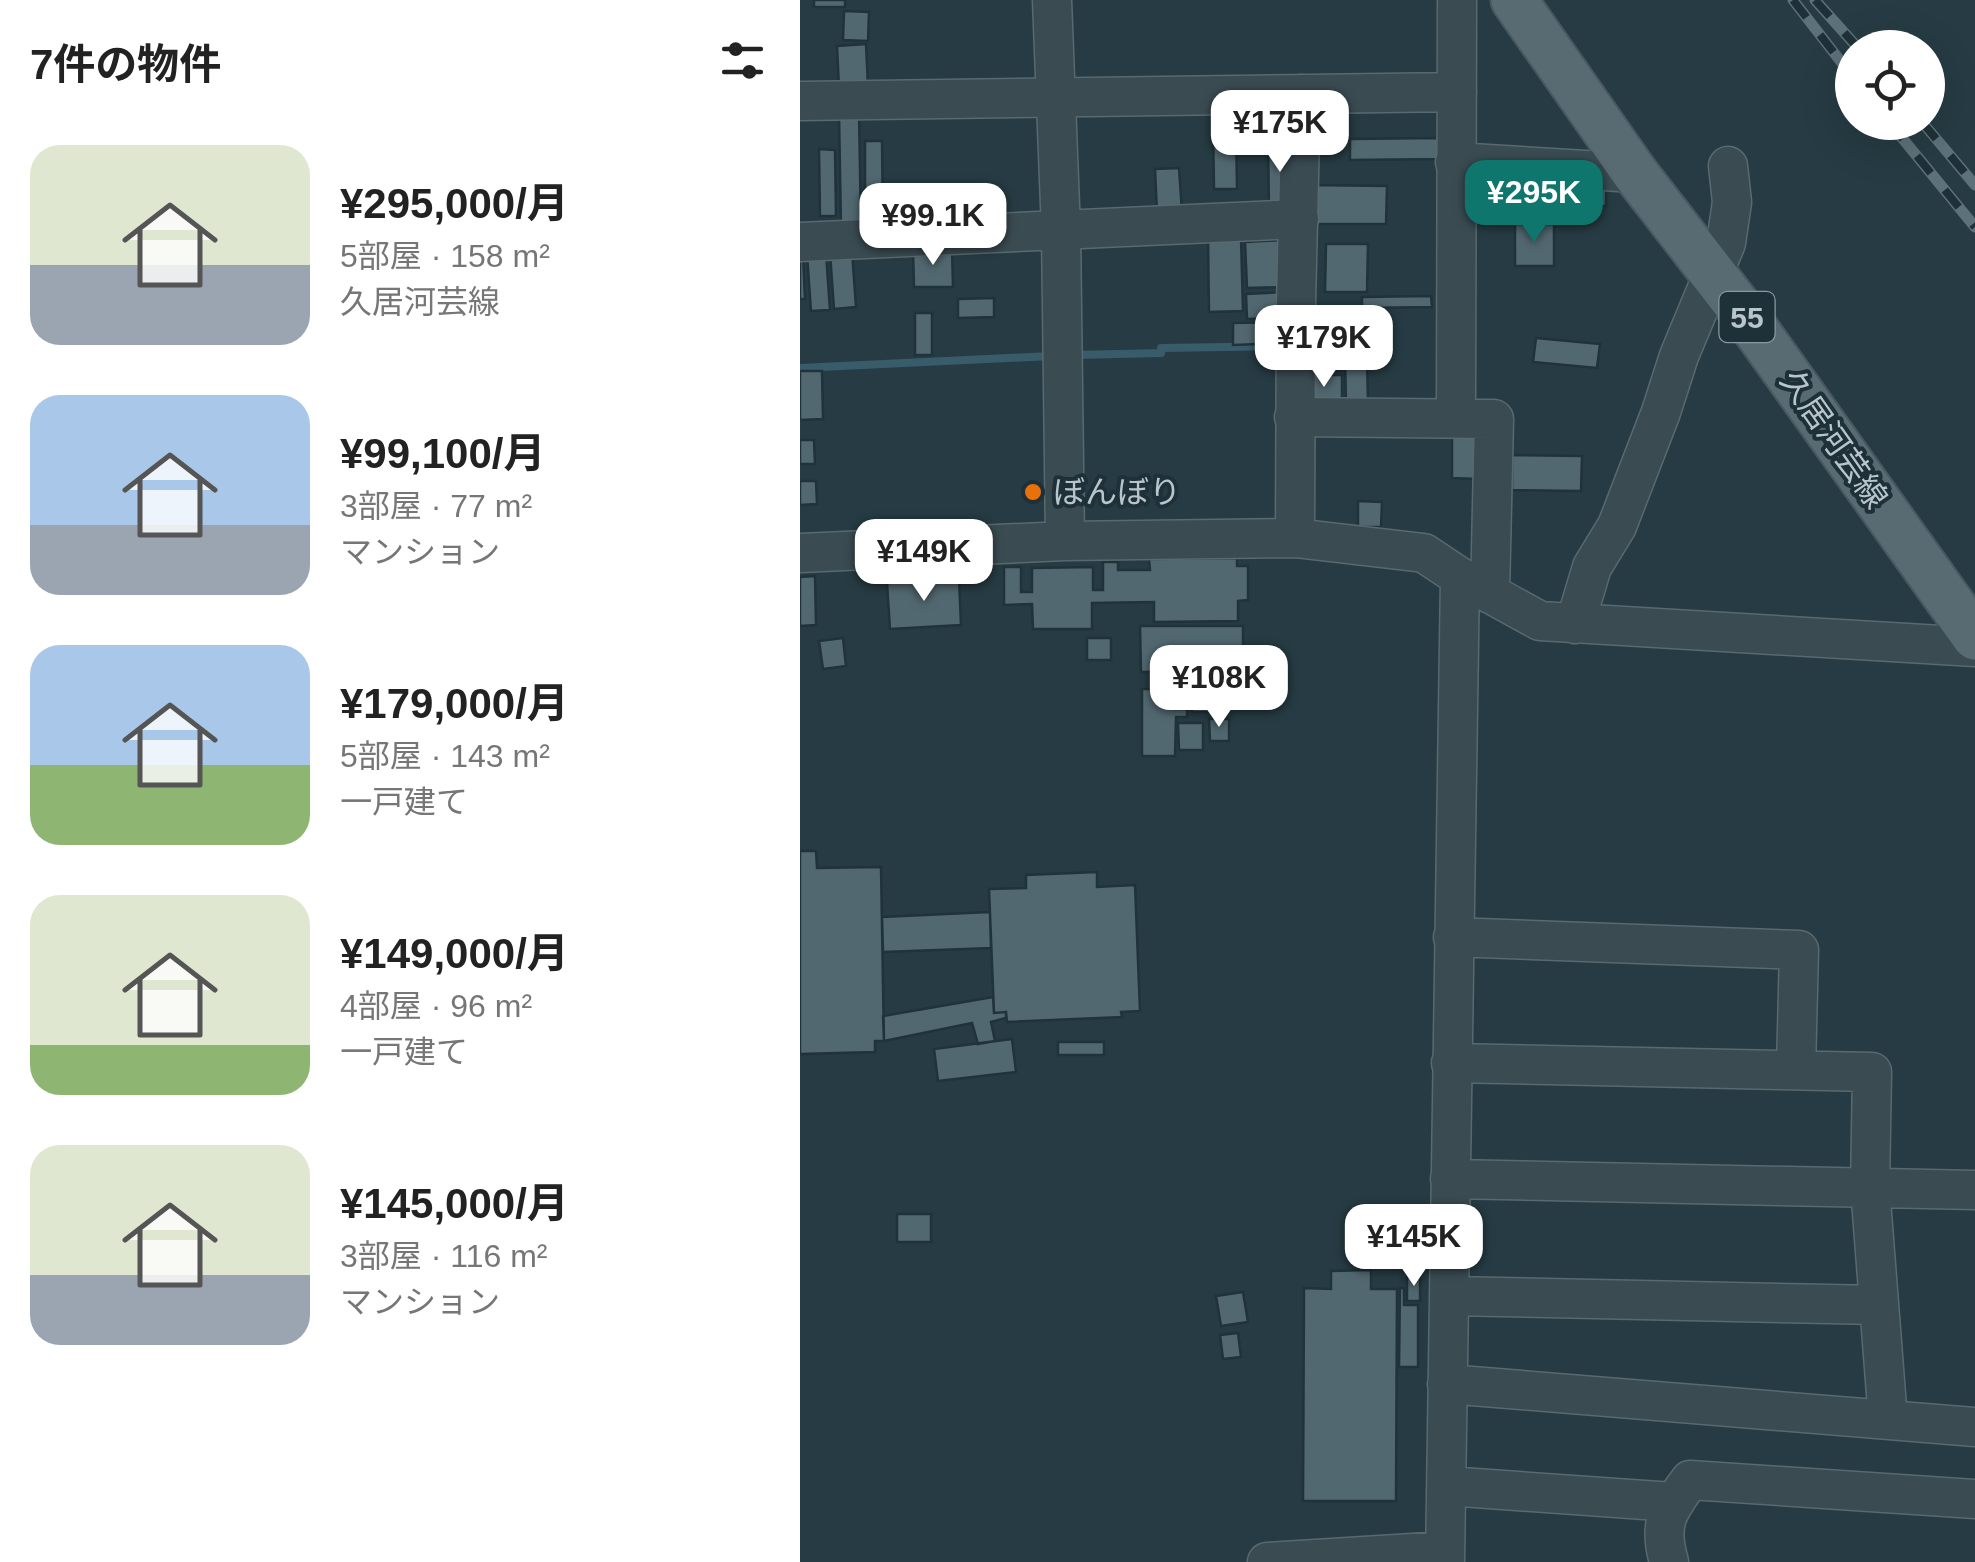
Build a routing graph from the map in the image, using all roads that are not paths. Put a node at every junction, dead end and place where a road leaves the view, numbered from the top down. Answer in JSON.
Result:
{"nodes":[{"id":1,"x":1052,"y":0,"type":"edge"},
{"id":2,"x":1457,"y":0,"type":"edge"},
{"id":3,"x":1514,"y":0,"type":"edge"},
{"id":4,"x":1457,"y":92,"type":"junction"},
{"id":5,"x":1301,"y":94,"type":"junction"},
{"id":6,"x":1056,"y":98,"type":"junction"},
{"id":7,"x":800,"y":100,"type":"edge"},
{"id":8,"x":1456,"y":162,"type":"junction"},
{"id":9,"x":1728,"y":166,"type":"dead end"},
{"id":10,"x":1636,"y":172,"type":"junction"},
{"id":11,"x":1299,"y":219,"type":"junction"},
{"id":12,"x":1061,"y":231,"type":"junction"},
{"id":13,"x":800,"y":242,"type":"edge"},
{"id":14,"x":1714,"y":274,"type":"junction"},
{"id":15,"x":1294,"y":417,"type":"junction"},
{"id":16,"x":1456,"y":418,"type":"junction"},
{"id":17,"x":1296,"y":538,"type":"junction"},
{"id":18,"x":1065,"y":541,"type":"junction"},
{"id":19,"x":800,"y":553,"type":"edge"},
{"id":20,"x":1475,"y":586,"type":"junction"},
{"id":21,"x":1575,"y":624,"type":"junction"},
{"id":22,"x":1975,"y":637,"type":"edge"},
{"id":23,"x":1975,"y":647,"type":"edge"},
{"id":24,"x":1452,"y":937,"type":"junction"},
{"id":25,"x":1451,"y":1063,"type":"junction"},
{"id":26,"x":1796,"y":1069,"type":"junction"},
{"id":27,"x":1450,"y":1179,"type":"junction"},
{"id":28,"x":1870,"y":1187,"type":"junction"},
{"id":29,"x":1975,"y":1190,"type":"edge"},
{"id":30,"x":1449,"y":1296,"type":"junction"},
{"id":31,"x":1879,"y":1305,"type":"junction"},
{"id":32,"x":1447,"y":1384,"type":"junction"},
{"id":33,"x":1888,"y":1420,"type":"junction"},
{"id":34,"x":1975,"y":1427,"type":"edge"},
{"id":35,"x":1447,"y":1486,"type":"junction"},
{"id":36,"x":1975,"y":1499,"type":"edge"},
{"id":37,"x":1673,"y":1502,"type":"junction"},
{"id":38,"x":1445,"y":1557,"type":"edge"},
{"id":39,"x":1267,"y":1562,"type":"edge"},
{"id":40,"x":1669,"y":1562,"type":"edge"}],
"edges":[{"from":1,"to":6,"type":"street"},
{"from":2,"to":4,"type":"street"},
{"from":3,"to":10,"type":"main road","name":"久居河芸線","number":"55"},
{"from":4,"to":5,"type":"street"},
{"from":4,"to":8,"type":"street"},
{"from":5,"to":6,"type":"street"},
{"from":5,"to":11,"type":"street"},
{"from":6,"to":7,"type":"street"},
{"from":6,"to":12,"type":"street"},
{"from":8,"to":10,"type":"street"},
{"from":8,"to":16,"type":"street"},
{"from":9,"to":14,"type":"street"},
{"from":10,"to":14,"type":"main road","name":"久居河芸線","number":"55"},
{"from":11,"to":12,"type":"street"},
{"from":11,"to":15,"type":"street"},
{"from":12,"to":13,"type":"street"},
{"from":12,"to":18,"type":"street"},
{"from":14,"to":21,"type":"street"},
{"from":14,"to":22,"type":"main road","name":"久居河芸線","number":"55"},
{"from":15,"to":16,"type":"street"},
{"from":15,"to":17,"type":"street"},
{"from":16,"to":20,"type":"street"},
{"from":17,"to":18,"type":"street"},
{"from":17,"to":20,"type":"street"},
{"from":18,"to":19,"type":"street"},
{"from":20,"to":21,"type":"street"},
{"from":20,"to":24,"type":"street"},
{"from":21,"to":23,"type":"street"},
{"from":24,"to":25,"type":"street"},
{"from":24,"to":26,"type":"street"},
{"from":25,"to":26,"type":"street"},
{"from":25,"to":27,"type":"street"},
{"from":26,"to":28,"type":"street"},
{"from":27,"to":28,"type":"street"},
{"from":27,"to":30,"type":"street"},
{"from":28,"to":29,"type":"street"},
{"from":28,"to":31,"type":"street"},
{"from":30,"to":31,"type":"street"},
{"from":30,"to":32,"type":"street"},
{"from":31,"to":33,"type":"street"},
{"from":32,"to":33,"type":"street"},
{"from":32,"to":35,"type":"street"},
{"from":33,"to":34,"type":"street"},
{"from":35,"to":37,"type":"street"},
{"from":35,"to":38,"type":"street"},
{"from":36,"to":37,"type":"street"},
{"from":37,"to":40,"type":"street"},
{"from":38,"to":39,"type":"street"}]}
